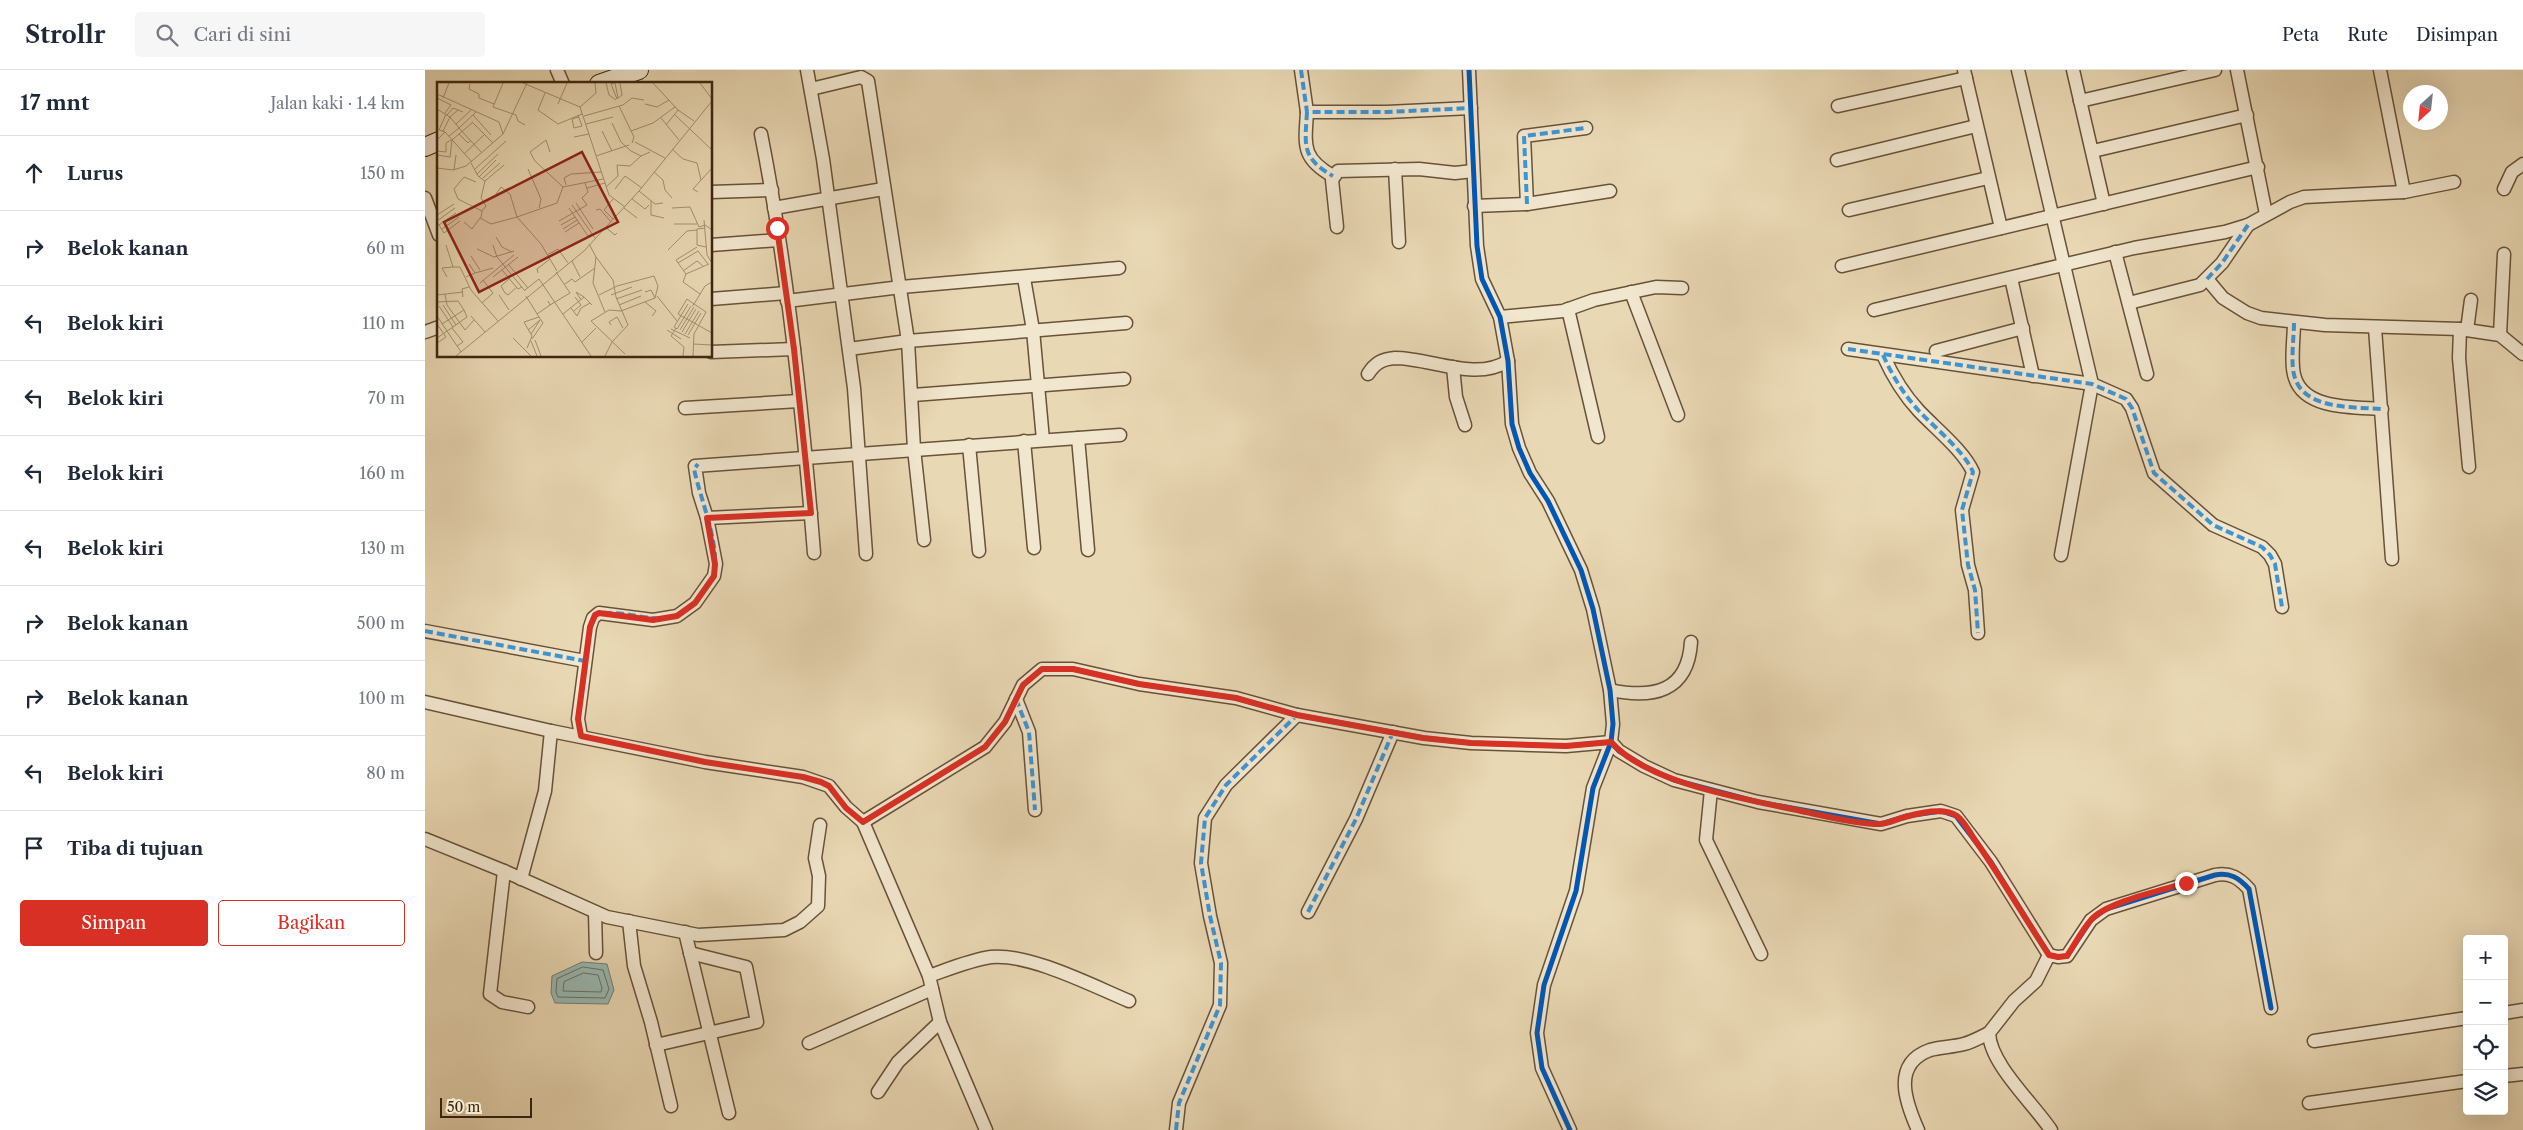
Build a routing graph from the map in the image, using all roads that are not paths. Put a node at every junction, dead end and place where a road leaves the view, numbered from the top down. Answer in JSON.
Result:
{"nodes":[{"id":1,"x":557,"y":70,"type":"edge"},
{"id":2,"x":639,"y":70,"type":"edge"},
{"id":3,"x":807,"y":70,"type":"edge"},
{"id":4,"x":1301,"y":70,"type":"edge"},
{"id":5,"x":1469,"y":70,"type":"edge"},
{"id":6,"x":2018,"y":70,"type":"edge"},
{"id":7,"x":2073,"y":70,"type":"edge"},
{"id":8,"x":2215,"y":70,"type":"edge"},
{"id":9,"x":2237,"y":70,"type":"edge"},
{"id":10,"x":2380,"y":70,"type":"edge"},
{"id":11,"x":1965,"y":74,"type":"edge"},
{"id":12,"x":604,"y":78,"type":"edge"},
{"id":13,"x":562,"y":82,"type":"edge"},
{"id":14,"x":811,"y":89,"type":"junction"},
{"id":15,"x":2081,"y":100,"type":"junction"},
{"id":16,"x":1838,"y":106,"type":"dead end"},
{"id":17,"x":1471,"y":108,"type":"junction"},
{"id":18,"x":1307,"y":112,"type":"junction"},
{"id":19,"x":2247,"y":115,"type":"junction"},
{"id":20,"x":1976,"y":126,"type":"junction"},
{"id":21,"x":1586,"y":128,"type":"dead end"},
{"id":22,"x":761,"y":134,"type":"dead end"},
{"id":23,"x":437,"y":142,"type":"edge"},
{"id":24,"x":425,"y":147,"type":"edge"},
{"id":25,"x":2093,"y":151,"type":"junction"},
{"id":26,"x":1837,"y":160,"type":"dead end"},
{"id":27,"x":2523,"y":164,"type":"edge"},
{"id":28,"x":2258,"y":167,"type":"junction"},
{"id":29,"x":1395,"y":169,"type":"junction"},
{"id":30,"x":1473,"y":171,"type":"junction"},
{"id":31,"x":1333,"y":176,"type":"junction"},
{"id":32,"x":1988,"y":178,"type":"junction"},
{"id":33,"x":2454,"y":182,"type":"dead end"},
{"id":34,"x":883,"y":189,"type":"junction"},
{"id":35,"x":2503,"y":189,"type":"dead end"},
{"id":36,"x":772,"y":190,"type":"junction"},
{"id":37,"x":1610,"y":191,"type":"dead end"},
{"id":38,"x":713,"y":192,"type":"edge"},
{"id":39,"x":2404,"y":192,"type":"junction"},
{"id":40,"x":425,"y":198,"type":"edge"},
{"id":41,"x":829,"y":200,"type":"junction"},
{"id":42,"x":1527,"y":204,"type":"junction"},
{"id":43,"x":2104,"y":204,"type":"junction"},
{"id":44,"x":1474,"y":206,"type":"junction"},
{"id":45,"x":774,"y":208,"type":"junction"},
{"id":46,"x":1849,"y":210,"type":"dead end"},
{"id":47,"x":2266,"y":214,"type":"junction"},
{"id":48,"x":2051,"y":216,"type":"junction"},
{"id":49,"x":2248,"y":225,"type":"junction"},
{"id":50,"x":1337,"y":227,"type":"dead end"},
{"id":51,"x":2001,"y":228,"type":"junction"},
{"id":52,"x":437,"y":230,"type":"edge"},
{"id":53,"x":778,"y":240,"type":"junction"},
{"id":54,"x":1399,"y":242,"type":"dead end"},
{"id":55,"x":713,"y":244,"type":"edge"},
{"id":56,"x":2115,"y":252,"type":"junction"},
{"id":57,"x":2504,"y":254,"type":"dead end"},
{"id":58,"x":1842,"y":266,"type":"dead end"},
{"id":59,"x":2063,"y":266,"type":"junction"},
{"id":60,"x":1119,"y":268,"type":"dead end"},
{"id":61,"x":1024,"y":278,"type":"junction"},
{"id":62,"x":2011,"y":278,"type":"junction"},
{"id":63,"x":2207,"y":279,"type":"junction"},
{"id":64,"x":901,"y":287,"type":"junction"},
{"id":65,"x":1682,"y":288,"type":"dead end"},
{"id":66,"x":1631,"y":292,"type":"junction"},
{"id":67,"x":841,"y":295,"type":"junction"},
{"id":68,"x":786,"y":297,"type":"junction"},
{"id":69,"x":713,"y":299,"type":"edge"},
{"id":70,"x":2471,"y":300,"type":"dead end"},
{"id":71,"x":2129,"y":303,"type":"junction"},
{"id":72,"x":1567,"y":309,"type":"junction"},
{"id":73,"x":1874,"y":310,"type":"dead end"},
{"id":74,"x":1500,"y":317,"type":"junction"},
{"id":75,"x":1126,"y":323,"type":"dead end"},
{"id":76,"x":2294,"y":323,"type":"junction"},
{"id":77,"x":437,"y":328,"type":"edge"},
{"id":78,"x":2023,"y":328,"type":"junction"},
{"id":79,"x":2375,"y":328,"type":"junction"},
{"id":80,"x":1033,"y":330,"type":"junction"},
{"id":81,"x":2464,"y":330,"type":"junction"},
{"id":82,"x":425,"y":332,"type":"edge"},
{"id":83,"x":2499,"y":334,"type":"junction"},
{"id":84,"x":908,"y":341,"type":"junction"},
{"id":85,"x":794,"y":349,"type":"junction"},
{"id":86,"x":849,"y":349,"type":"junction"},
{"id":87,"x":1848,"y":349,"type":"dead end"},
{"id":88,"x":1937,"y":351,"type":"dead end"},
{"id":89,"x":713,"y":352,"type":"edge"},
{"id":90,"x":2523,"y":354,"type":"edge"},
{"id":91,"x":1883,"y":355,"type":"junction"},
{"id":92,"x":1508,"y":361,"type":"junction"},
{"id":93,"x":1453,"y":366,"type":"junction"},
{"id":94,"x":1368,"y":374,"type":"dead end"},
{"id":95,"x":2147,"y":374,"type":"dead end"},
{"id":96,"x":2033,"y":376,"type":"junction"},
{"id":97,"x":1124,"y":379,"type":"dead end"},
{"id":98,"x":1039,"y":384,"type":"junction"},
{"id":99,"x":2092,"y":384,"type":"junction"},
{"id":100,"x":913,"y":395,"type":"junction"},
{"id":101,"x":799,"y":401,"type":"junction"},
{"id":102,"x":685,"y":408,"type":"dead end"},
{"id":103,"x":2382,"y":408,"type":"junction"},
{"id":104,"x":1678,"y":414,"type":"dead end"},
{"id":105,"x":1465,"y":425,"type":"dead end"},
{"id":106,"x":1120,"y":435,"type":"dead end"},
{"id":107,"x":1598,"y":437,"type":"dead end"},
{"id":108,"x":1079,"y":438,"type":"junction"},
{"id":109,"x":1043,"y":440,"type":"junction"},
{"id":110,"x":1024,"y":442,"type":"junction"},
{"id":111,"x":969,"y":445,"type":"junction"},
{"id":112,"x":914,"y":449,"type":"junction"},
{"id":113,"x":859,"y":453,"type":"junction"},
{"id":114,"x":806,"y":457,"type":"junction"},
{"id":115,"x":2469,"y":467,"type":"dead end"},
{"id":116,"x":811,"y":513,"type":"junction"},
{"id":117,"x":707,"y":518,"type":"junction"},
{"id":118,"x":924,"y":540,"type":"dead end"},
{"id":119,"x":1034,"y":548,"type":"dead end"},
{"id":120,"x":1088,"y":550,"type":"dead end"},
{"id":121,"x":979,"y":551,"type":"dead end"},
{"id":122,"x":814,"y":554,"type":"dead end"},
{"id":123,"x":866,"y":554,"type":"dead end"},
{"id":124,"x":2061,"y":555,"type":"dead end"},
{"id":125,"x":2392,"y":559,"type":"dead end"},
{"id":126,"x":2282,"y":607,"type":"dead end"},
{"id":127,"x":425,"y":631,"type":"edge"},
{"id":128,"x":1977,"y":634,"type":"dead end"},
{"id":129,"x":1691,"y":642,"type":"dead end"},
{"id":130,"x":585,"y":661,"type":"junction"},
{"id":131,"x":1610,"y":690,"type":"junction"},
{"id":132,"x":1016,"y":699,"type":"junction"},
{"id":133,"x":425,"y":702,"type":"edge"},
{"id":134,"x":1297,"y":715,"type":"junction"},
{"id":135,"x":551,"y":731,"type":"junction"},
{"id":136,"x":1393,"y":732,"type":"junction"},
{"id":137,"x":581,"y":736,"type":"junction"},
{"id":138,"x":1611,"y":742,"type":"junction"},
{"id":139,"x":1711,"y":790,"type":"junction"},
{"id":140,"x":1035,"y":810,"type":"dead end"},
{"id":141,"x":863,"y":822,"type":"junction"},
{"id":142,"x":820,"y":824,"type":"dead end"},
{"id":143,"x":425,"y":839,"type":"edge"},
{"id":144,"x":504,"y":871,"type":"junction"},
{"id":145,"x":521,"y":879,"type":"junction"},
{"id":146,"x":595,"y":912,"type":"junction"},
{"id":147,"x":1308,"y":912,"type":"dead end"},
{"id":148,"x":629,"y":921,"type":"junction"},
{"id":149,"x":685,"y":932,"type":"junction"},
{"id":150,"x":596,"y":953,"type":"dead end"},
{"id":151,"x":690,"y":954,"type":"junction"},
{"id":152,"x":1761,"y":954,"type":"dead end"},
{"id":153,"x":2049,"y":955,"type":"junction"},
{"id":154,"x":929,"y":976,"type":"junction"},
{"id":155,"x":932,"y":989,"type":"junction"},
{"id":156,"x":1129,"y":1001,"type":"dead end"},
{"id":157,"x":528,"y":1007,"type":"dead end"},
{"id":158,"x":2271,"y":1008,"type":"dead end"},
{"id":159,"x":2523,"y":1010,"type":"edge"},
{"id":160,"x":2508,"y":1012,"type":"edge"},
{"id":161,"x":2463,"y":1019,"type":"edge"},
{"id":162,"x":940,"y":1022,"type":"junction"},
{"id":163,"x":1989,"y":1033,"type":"junction"},
{"id":164,"x":710,"y":1034,"type":"junction"},
{"id":165,"x":2314,"y":1040,"type":"dead end"},
{"id":166,"x":809,"y":1043,"type":"dead end"},
{"id":167,"x":656,"y":1045,"type":"junction"},
{"id":168,"x":2523,"y":1074,"type":"edge"},
{"id":169,"x":2508,"y":1076,"type":"edge"},
{"id":170,"x":2463,"y":1083,"type":"edge"},
{"id":171,"x":878,"y":1092,"type":"dead end"},
{"id":172,"x":2309,"y":1103,"type":"dead end"},
{"id":173,"x":671,"y":1106,"type":"dead end"},
{"id":174,"x":729,"y":1113,"type":"dead end"},
{"id":175,"x":985,"y":1130,"type":"edge"},
{"id":176,"x":1176,"y":1130,"type":"edge"},
{"id":177,"x":1570,"y":1130,"type":"edge"},
{"id":178,"x":1918,"y":1130,"type":"edge"},
{"id":179,"x":2051,"y":1130,"type":"edge"}],
"edges":[{"from":1,"to":13,"type":"street"},
{"from":2,"to":12,"type":"street"},
{"from":3,"to":14,"type":"street"},
{"from":4,"to":18,"type":"street"},
{"from":5,"to":17,"type":"street"},
{"from":6,"to":48,"type":"street"},
{"from":7,"to":15,"type":"street"},
{"from":8,"to":15,"type":"street"},
{"from":9,"to":19,"type":"street"},
{"from":10,"to":39,"type":"street"},
{"from":11,"to":16,"type":"street"},
{"from":11,"to":20,"type":"street"},
{"from":14,"to":34,"type":"street"},
{"from":14,"to":41,"type":"street"},
{"from":15,"to":25,"type":"street"},
{"from":17,"to":18,"type":"street"},
{"from":17,"to":30,"type":"street"},
{"from":18,"to":31,"type":"street"},
{"from":19,"to":25,"type":"street"},
{"from":19,"to":28,"type":"street"},
{"from":20,"to":26,"type":"street"},
{"from":20,"to":32,"type":"street"},
{"from":21,"to":42,"type":"street"},
{"from":22,"to":36,"type":"street"},
{"from":23,"to":24,"type":"street"},
{"from":25,"to":43,"type":"street"},
{"from":27,"to":35,"type":"street"},
{"from":28,"to":43,"type":"street"},
{"from":28,"to":47,"type":"street"},
{"from":29,"to":30,"type":"street"},
{"from":29,"to":31,"type":"street"},
{"from":29,"to":54,"type":"street"},
{"from":30,"to":44,"type":"street"},
{"from":31,"to":50,"type":"street"},
{"from":32,"to":46,"type":"street"},
{"from":32,"to":51,"type":"street"},
{"from":33,"to":39,"type":"street"},
{"from":34,"to":41,"type":"street"},
{"from":34,"to":64,"type":"street"},
{"from":36,"to":38,"type":"street"},
{"from":36,"to":45,"type":"street"},
{"from":37,"to":42,"type":"street"},
{"from":39,"to":47,"type":"street"},
{"from":40,"to":52,"type":"street"},
{"from":41,"to":45,"type":"street"},
{"from":41,"to":67,"type":"street"},
{"from":42,"to":44,"type":"street"},
{"from":43,"to":48,"type":"street"},
{"from":44,"to":74,"type":"street"},
{"from":45,"to":53,"type":"street"},
{"from":47,"to":49,"type":"street"},
{"from":48,"to":51,"type":"street"},
{"from":48,"to":59,"type":"street"},
{"from":49,"to":56,"type":"street"},
{"from":49,"to":63,"type":"street"},
{"from":51,"to":58,"type":"street"},
{"from":53,"to":55,"type":"street"},
{"from":53,"to":68,"type":"street"},
{"from":56,"to":59,"type":"street"},
{"from":56,"to":71,"type":"street"},
{"from":57,"to":83,"type":"street"},
{"from":59,"to":62,"type":"street"},
{"from":59,"to":99,"type":"street"},
{"from":60,"to":61,"type":"street"},
{"from":61,"to":64,"type":"street"},
{"from":61,"to":80,"type":"street"},
{"from":62,"to":73,"type":"street"},
{"from":62,"to":78,"type":"street"},
{"from":63,"to":71,"type":"street"},
{"from":63,"to":76,"type":"street"},
{"from":64,"to":67,"type":"street"},
{"from":64,"to":84,"type":"street"},
{"from":65,"to":66,"type":"street"},
{"from":66,"to":72,"type":"street"},
{"from":66,"to":104,"type":"street"},
{"from":67,"to":68,"type":"street"},
{"from":67,"to":86,"type":"street"},
{"from":68,"to":69,"type":"street"},
{"from":68,"to":85,"type":"street"},
{"from":70,"to":81,"type":"street"},
{"from":71,"to":95,"type":"street"},
{"from":72,"to":74,"type":"street"},
{"from":72,"to":107,"type":"street"},
{"from":74,"to":92,"type":"street"},
{"from":75,"to":80,"type":"street"},
{"from":76,"to":79,"type":"street"},
{"from":76,"to":103,"type":"street"},
{"from":77,"to":82,"type":"street"},
{"from":78,"to":88,"type":"street"},
{"from":78,"to":96,"type":"street"},
{"from":79,"to":81,"type":"street"},
{"from":79,"to":103,"type":"street"},
{"from":80,"to":84,"type":"street"},
{"from":80,"to":98,"type":"street"},
{"from":81,"to":83,"type":"street"},
{"from":81,"to":115,"type":"street"},
{"from":83,"to":90,"type":"street"},
{"from":84,"to":86,"type":"street"},
{"from":84,"to":100,"type":"street"},
{"from":85,"to":89,"type":"street"},
{"from":85,"to":101,"type":"street"},
{"from":86,"to":113,"type":"street"},
{"from":87,"to":91,"type":"street"},
{"from":91,"to":96,"type":"street"},
{"from":91,"to":128,"type":"street"},
{"from":92,"to":93,"type":"street"},
{"from":92,"to":131,"type":"street"},
{"from":93,"to":94,"type":"street"},
{"from":93,"to":105,"type":"street"},
{"from":96,"to":99,"type":"street"},
{"from":97,"to":98,"type":"street"},
{"from":98,"to":100,"type":"street"},
{"from":98,"to":109,"type":"street"},
{"from":99,"to":124,"type":"street"},
{"from":99,"to":126,"type":"street"},
{"from":100,"to":112,"type":"street"},
{"from":101,"to":102,"type":"street"},
{"from":101,"to":114,"type":"street"},
{"from":103,"to":125,"type":"street"},
{"from":106,"to":108,"type":"street"},
{"from":108,"to":109,"type":"street"},
{"from":108,"to":120,"type":"street"},
{"from":109,"to":110,"type":"street"},
{"from":110,"to":111,"type":"street"},
{"from":110,"to":119,"type":"street"},
{"from":111,"to":112,"type":"street"},
{"from":111,"to":121,"type":"street"},
{"from":112,"to":113,"type":"street"},
{"from":112,"to":118,"type":"street"},
{"from":113,"to":114,"type":"street"},
{"from":113,"to":123,"type":"street"},
{"from":114,"to":116,"type":"street"},
{"from":114,"to":117,"type":"street"},
{"from":116,"to":117,"type":"street"},
{"from":116,"to":122,"type":"street"},
{"from":117,"to":130,"type":"street"},
{"from":127,"to":130,"type":"street"},
{"from":129,"to":131,"type":"street"},
{"from":130,"to":137,"type":"street"},
{"from":131,"to":138,"type":"street"},
{"from":132,"to":134,"type":"street"},
{"from":132,"to":140,"type":"street"},
{"from":132,"to":141,"type":"street"},
{"from":133,"to":135,"type":"street"},
{"from":134,"to":136,"type":"street"},
{"from":134,"to":176,"type":"street"},
{"from":135,"to":137,"type":"street"},
{"from":135,"to":145,"type":"street"},
{"from":136,"to":138,"type":"street"},
{"from":136,"to":147,"type":"street"},
{"from":137,"to":141,"type":"street"},
{"from":138,"to":139,"type":"street"},
{"from":138,"to":177,"type":"street"},
{"from":139,"to":152,"type":"street"},
{"from":139,"to":153,"type":"street"},
{"from":141,"to":154,"type":"street"},
{"from":142,"to":149,"type":"street"},
{"from":143,"to":144,"type":"street"},
{"from":144,"to":145,"type":"street"},
{"from":144,"to":157,"type":"street"},
{"from":145,"to":146,"type":"street"},
{"from":146,"to":148,"type":"street"},
{"from":146,"to":150,"type":"street"},
{"from":148,"to":149,"type":"street"},
{"from":148,"to":167,"type":"street"},
{"from":149,"to":151,"type":"street"},
{"from":151,"to":164,"type":"street"},
{"from":151,"to":164,"type":"street"},
{"from":153,"to":158,"type":"street"},
{"from":153,"to":163,"type":"street"},
{"from":154,"to":155,"type":"street"},
{"from":154,"to":156,"type":"street"},
{"from":155,"to":162,"type":"street"},
{"from":155,"to":166,"type":"street"},
{"from":159,"to":160,"type":"street"},
{"from":161,"to":165,"type":"street"},
{"from":162,"to":171,"type":"street"},
{"from":162,"to":175,"type":"street"},
{"from":163,"to":178,"type":"street"},
{"from":163,"to":179,"type":"street"},
{"from":164,"to":167,"type":"street"},
{"from":164,"to":174,"type":"street"},
{"from":167,"to":173,"type":"street"},
{"from":168,"to":169,"type":"street"},
{"from":170,"to":172,"type":"street"}]}
